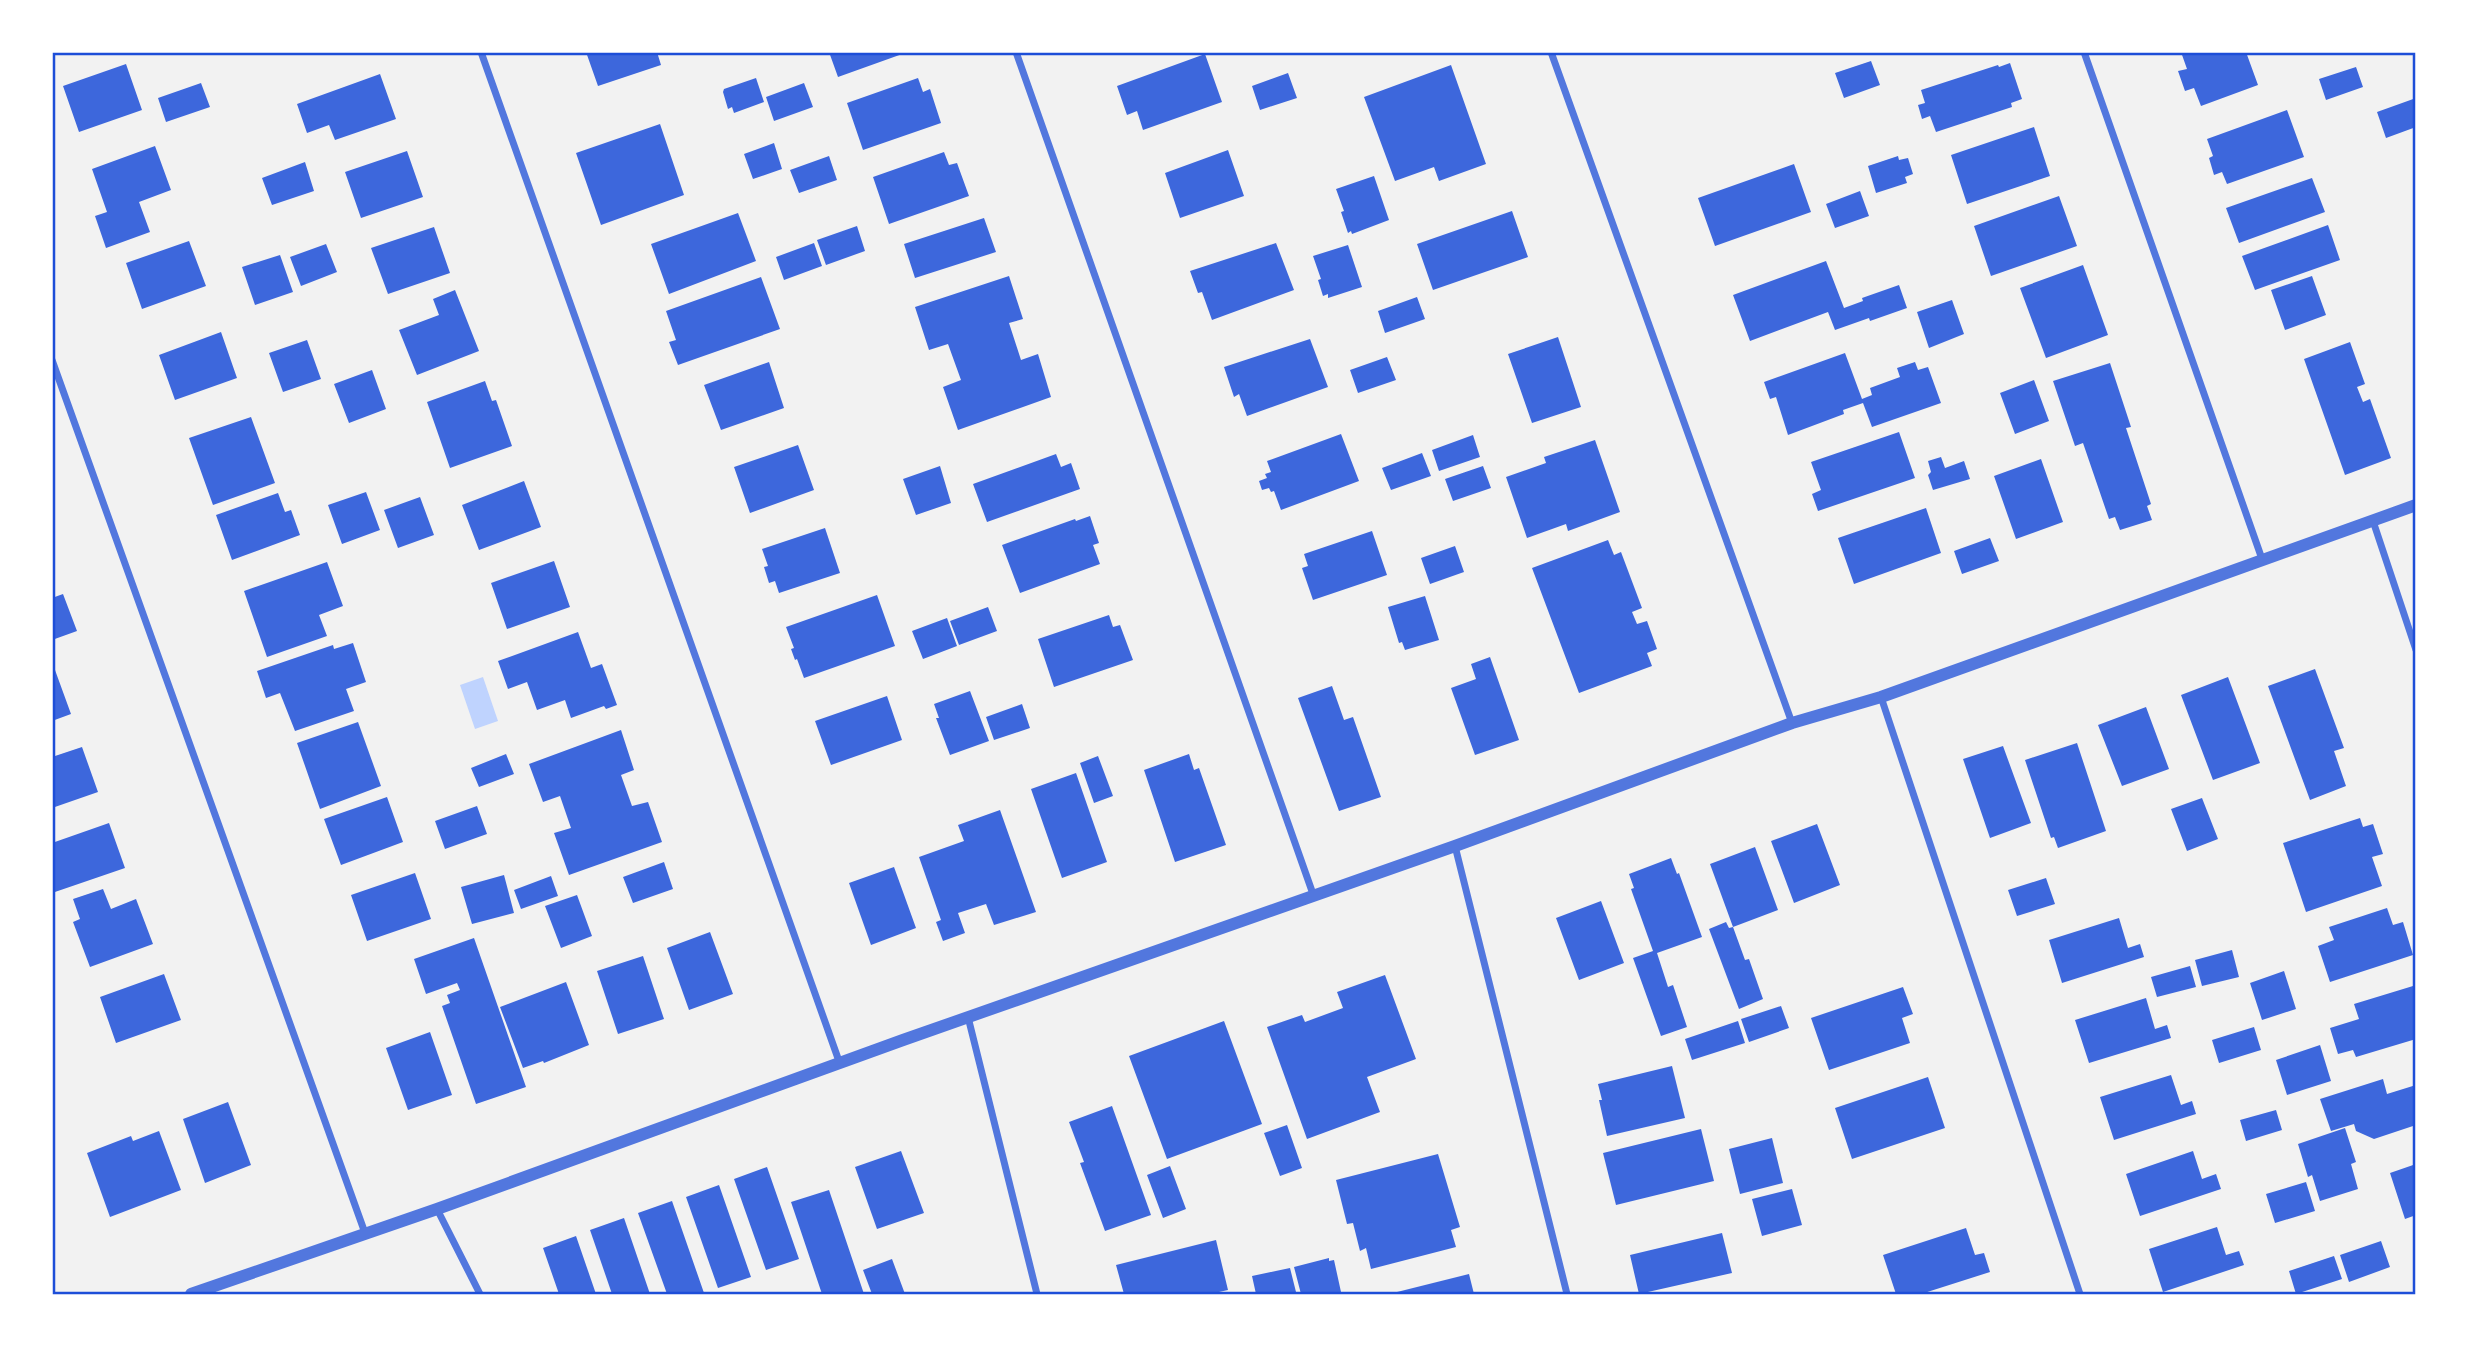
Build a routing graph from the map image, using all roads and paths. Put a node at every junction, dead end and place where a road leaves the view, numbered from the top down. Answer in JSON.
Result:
{"nodes":[{"id":1,"x":481,"y":52,"type":"edge"},
{"id":2,"x":1016,"y":52,"type":"edge"},
{"id":3,"x":1551,"y":52,"type":"edge"},
{"id":4,"x":2084,"y":52,"type":"edge"},
{"id":5,"x":52,"y":360,"type":"edge"},
{"id":6,"x":2416,"y":505,"type":"edge"},
{"id":7,"x":2373,"y":521,"type":"junction"},
{"id":8,"x":2262,"y":559,"type":"junction"},
{"id":9,"x":2416,"y":650,"type":"edge"},
{"id":10,"x":1881,"y":697,"type":"junction"},
{"id":11,"x":1792,"y":723,"type":"junction"},
{"id":12,"x":1455,"y":846,"type":"junction"},
{"id":13,"x":1313,"y":894,"type":"junction"},
{"id":14,"x":968,"y":1017,"type":"junction"},
{"id":15,"x":840,"y":1064,"type":"junction"},
{"id":16,"x":437,"y":1209,"type":"junction"},
{"id":17,"x":365,"y":1233,"type":"junction"},
{"id":18,"x":191,"y":1294,"type":"edge"},
{"id":19,"x":480,"y":1294,"type":"edge"},
{"id":20,"x":1037,"y":1294,"type":"edge"},
{"id":21,"x":1567,"y":1294,"type":"edge"},
{"id":22,"x":2080,"y":1294,"type":"edge"}],
"edges":[{"from":1,"to":15,"type":"street"},
{"from":2,"to":13,"type":"street"},
{"from":3,"to":11,"type":"street"},
{"from":4,"to":8,"type":"street"},
{"from":5,"to":17,"type":"street"},
{"from":6,"to":7,"type":"street"},
{"from":7,"to":8,"type":"street"},
{"from":7,"to":9,"type":"street"},
{"from":8,"to":10,"type":"street"},
{"from":10,"to":11,"type":"street"},
{"from":10,"to":22,"type":"street"},
{"from":11,"to":12,"type":"street"},
{"from":12,"to":13,"type":"street"},
{"from":12,"to":21,"type":"street"},
{"from":13,"to":14,"type":"street"},
{"from":14,"to":15,"type":"street"},
{"from":14,"to":20,"type":"street"},
{"from":15,"to":16,"type":"street"},
{"from":16,"to":17,"type":"street"},
{"from":16,"to":19,"type":"street"},
{"from":17,"to":18,"type":"street"}]}
